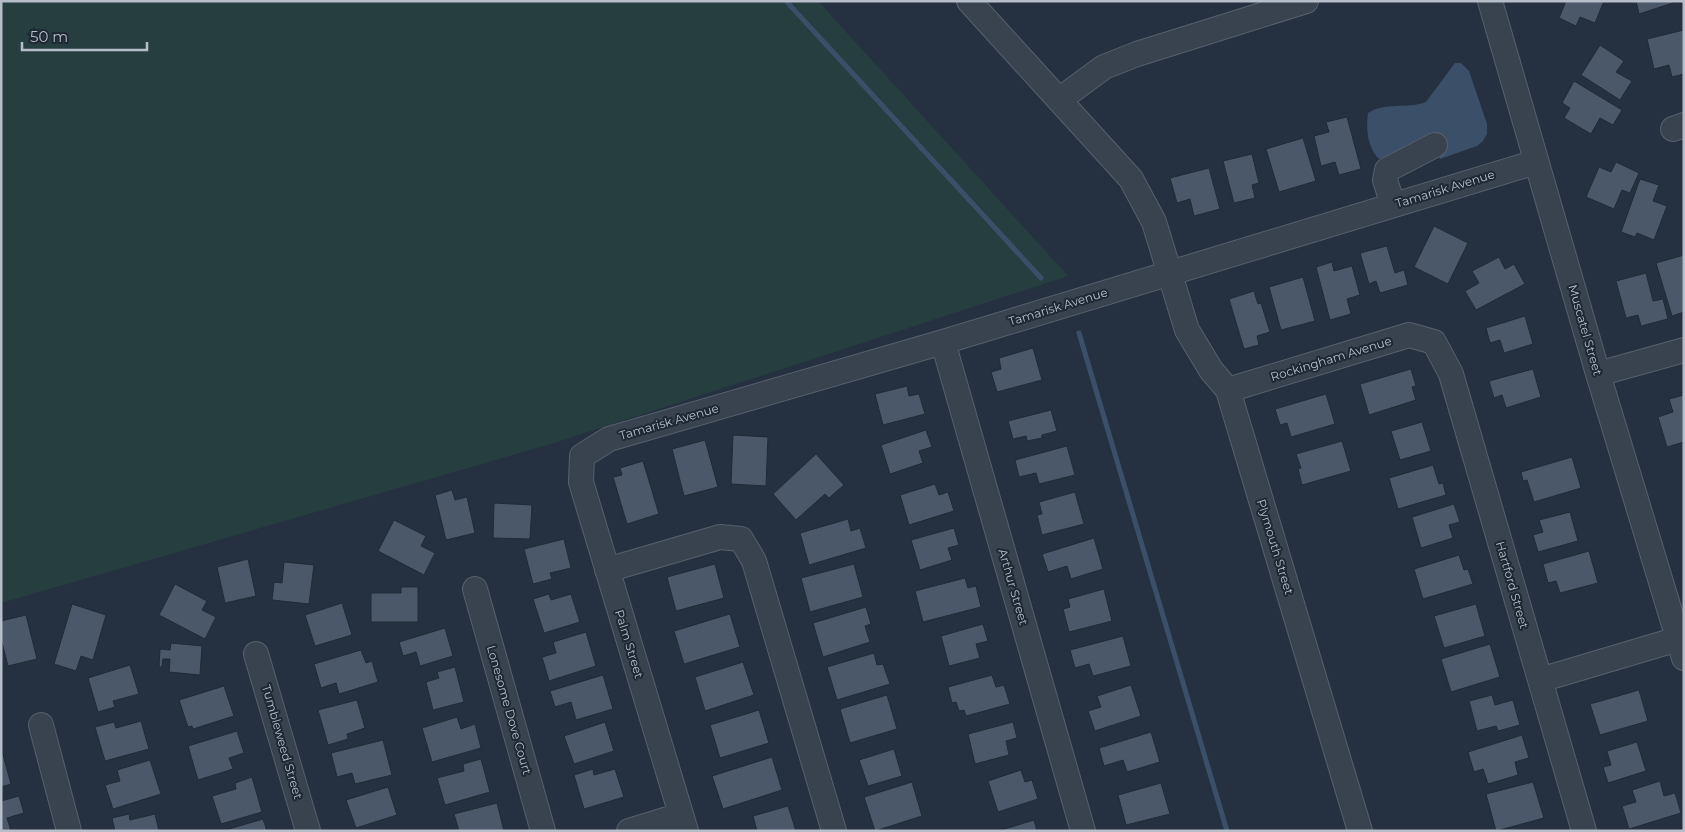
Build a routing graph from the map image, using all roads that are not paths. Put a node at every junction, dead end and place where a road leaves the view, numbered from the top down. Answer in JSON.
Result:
{"nodes":[{"id":1,"x":969,"y":1,"type":"edge"},
{"id":2,"x":1306,"y":1,"type":"edge"},
{"id":3,"x":1490,"y":1,"type":"edge"},
{"id":4,"x":1059,"y":100,"type":"junction"},
{"id":5,"x":1435,"y":145,"type":"dead end"},
{"id":6,"x":1536,"y":162,"type":"junction"},
{"id":7,"x":1393,"y":205,"type":"junction"},
{"id":8,"x":1169,"y":272,"type":"junction"},
{"id":9,"x":942,"y":342,"type":"junction"},
{"id":10,"x":1434,"y":342,"type":"joint"},
{"id":11,"x":1684,"y":350,"type":"edge"},
{"id":12,"x":1598,"y":374,"type":"junction"},
{"id":13,"x":1228,"y":390,"type":"junction"},
{"id":14,"x":582,"y":456,"type":"joint"},
{"id":15,"x":607,"y":570,"type":"junction"},
{"id":16,"x":475,"y":588,"type":"dead end"},
{"id":17,"x":1681,"y":649,"type":"edge"},
{"id":18,"x":256,"y":654,"type":"dead end"},
{"id":19,"x":1540,"y":680,"type":"junction"},
{"id":20,"x":41,"y":725,"type":"dead end"},
{"id":21,"x":683,"y":823,"type":"edge"},
{"id":22,"x":69,"y":831,"type":"edge"},
{"id":23,"x":308,"y":831,"type":"edge"},
{"id":24,"x":543,"y":831,"type":"edge"},
{"id":25,"x":629,"y":831,"type":"edge"},
{"id":26,"x":834,"y":831,"type":"edge"},
{"id":27,"x":1083,"y":831,"type":"edge"},
{"id":28,"x":1360,"y":831,"type":"edge"},
{"id":29,"x":1584,"y":831,"type":"edge"}],
"edges":[{"from":1,"to":4,"type":"street","name":"Plymouth Street"},
{"from":2,"to":4,"type":"street"},
{"from":3,"to":6,"type":"street","name":"Muscatel Street"},
{"from":4,"to":8,"type":"street","name":"Plymouth Street"},
{"from":5,"to":7,"type":"street"},
{"from":6,"to":7,"type":"street","name":"Tamarisk Avenue"},
{"from":6,"to":12,"type":"street","name":"Muscatel Street"},
{"from":7,"to":8,"type":"street","name":"Tamarisk Avenue"},
{"from":8,"to":9,"type":"street","name":"Tamarisk Avenue"},
{"from":8,"to":13,"type":"street","name":"Plymouth Street"},
{"from":9,"to":14,"type":"street","name":"Tamarisk Avenue"},
{"from":9,"to":27,"type":"street","name":"Arthur Street"},
{"from":10,"to":13,"type":"street","name":"Rockingham Avenue"},
{"from":10,"to":19,"type":"street","name":"Hartford Street"},
{"from":11,"to":12,"type":"street"},
{"from":12,"to":17,"type":"street","name":"Muscatel Street"},
{"from":13,"to":28,"type":"street","name":"Plymouth Street"},
{"from":14,"to":15,"type":"street","name":"Palm Street"},
{"from":15,"to":21,"type":"street","name":"Palm Street"},
{"from":15,"to":26,"type":"street"},
{"from":16,"to":24,"type":"street","name":"Lonesome Dove Court"},
{"from":17,"to":19,"type":"street"},
{"from":18,"to":23,"type":"street","name":"Tumbleweed Street"},
{"from":19,"to":29,"type":"street","name":"Hartford Street"},
{"from":20,"to":22,"type":"street"},
{"from":21,"to":25,"type":"street"}]}
